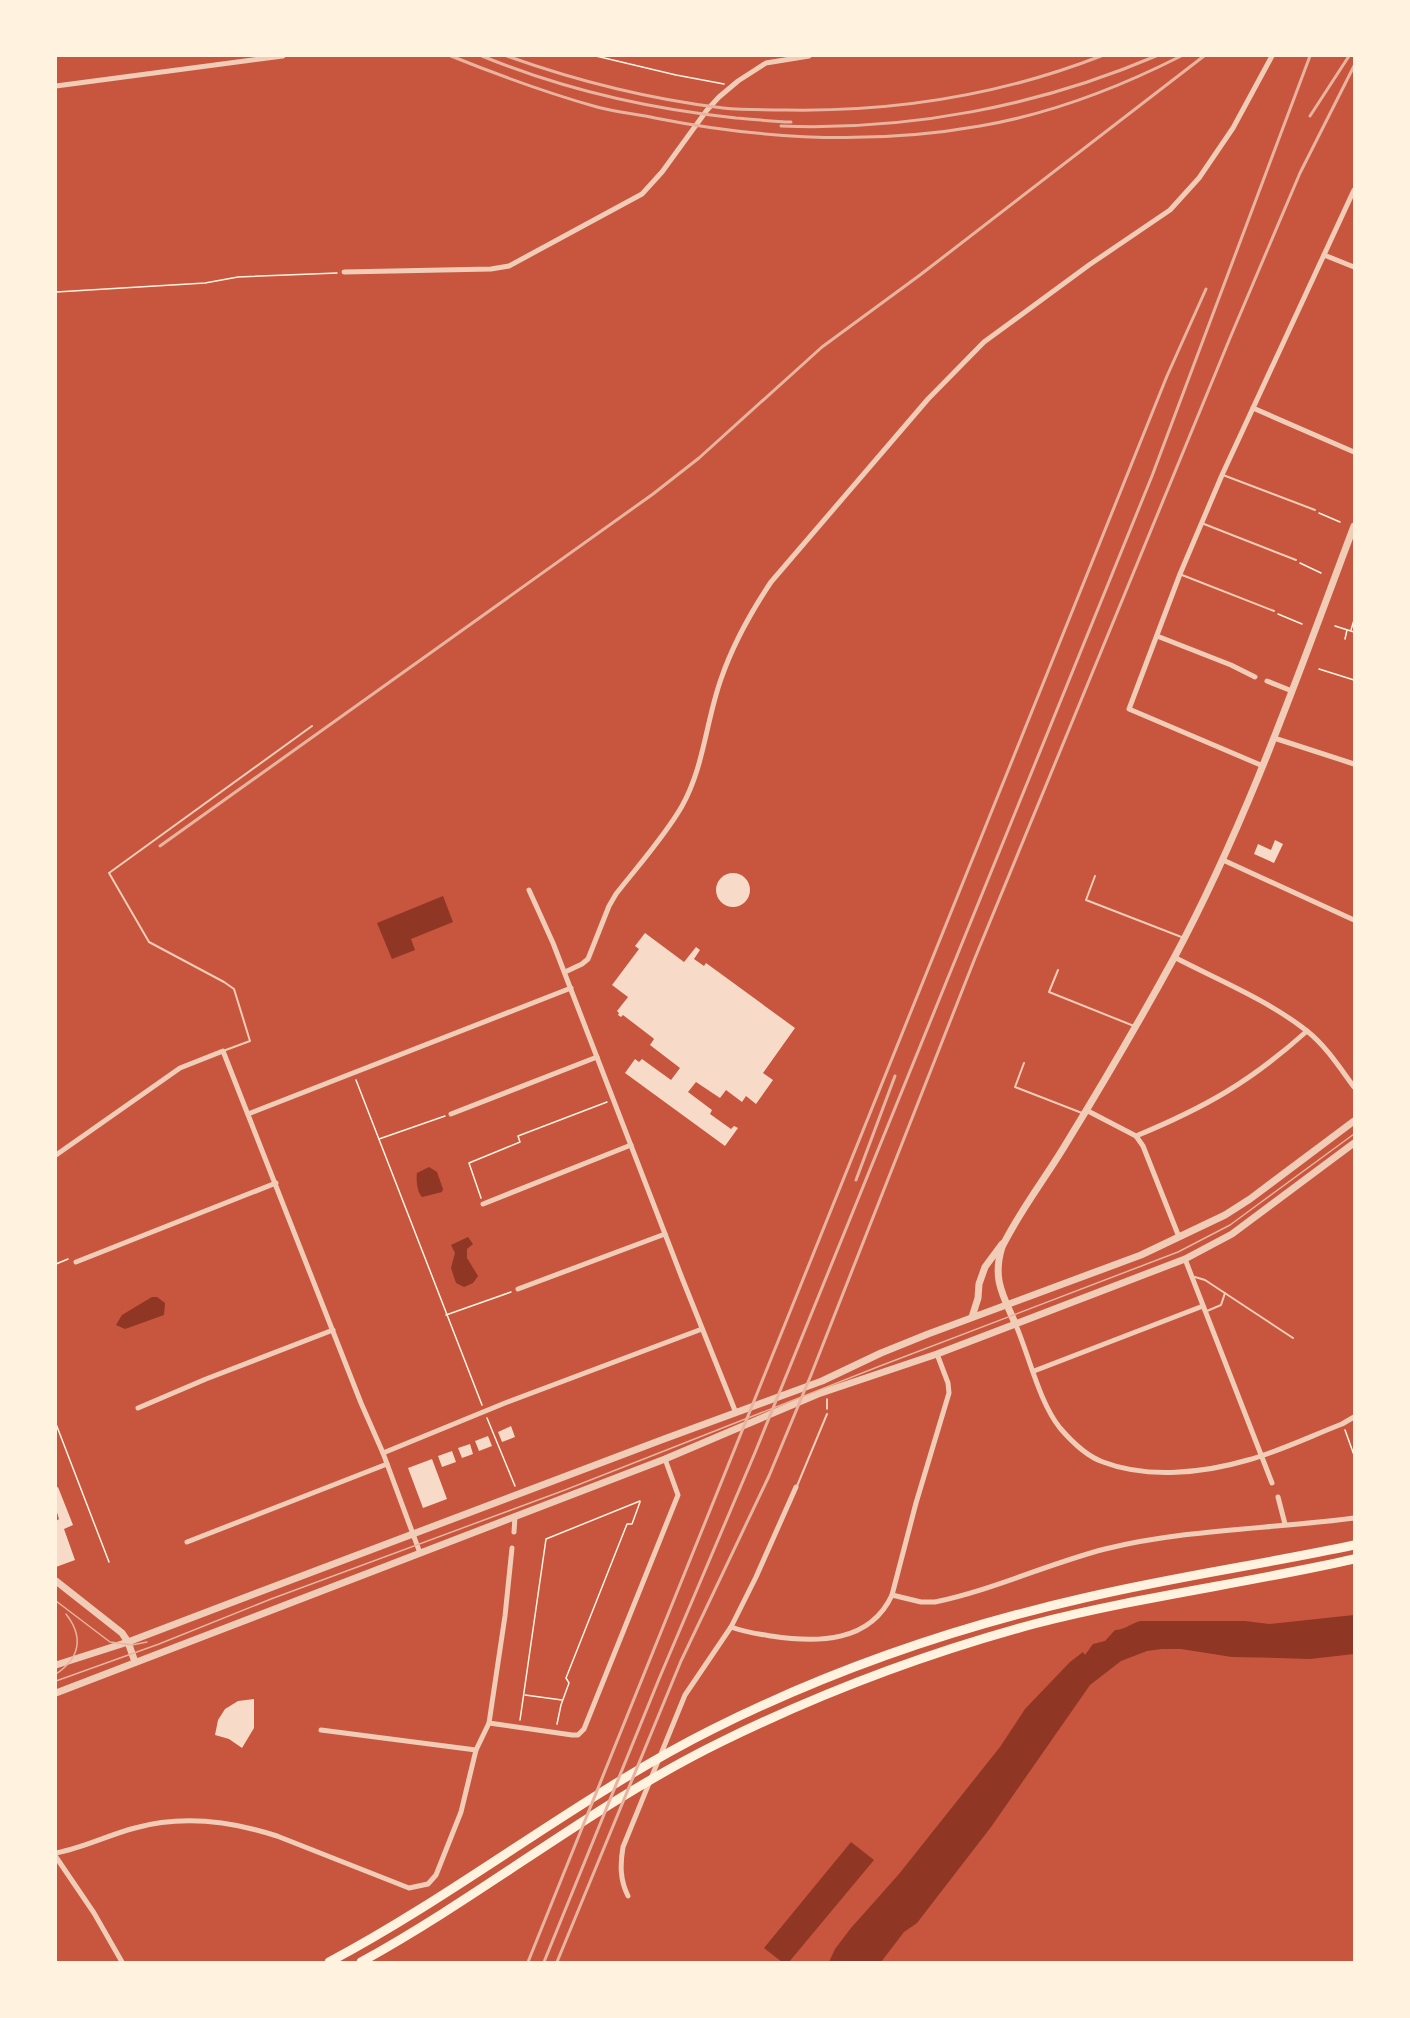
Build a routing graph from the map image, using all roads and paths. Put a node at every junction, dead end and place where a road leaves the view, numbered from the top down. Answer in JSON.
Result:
{"nodes":[{"id":1,"x":283,"y":56,"type":"edge"},
{"id":2,"x":596,"y":56,"type":"edge"},
{"id":3,"x":763,"y":56,"type":"edge"},
{"id":4,"x":809,"y":56,"type":"edge"},
{"id":5,"x":1272,"y":56,"type":"edge"},
{"id":6,"x":766,"y":63,"type":"junction"},
{"id":7,"x":56,"y":86,"type":"edge"},
{"id":8,"x":729,"y":88,"type":"junction"},
{"id":9,"x":1354,"y":190,"type":"edge"},
{"id":10,"x":1324,"y":255,"type":"junction"},
{"id":11,"x":1354,"y":267,"type":"edge"},
{"id":12,"x":344,"y":272,"type":"joint"},
{"id":13,"x":56,"y":292,"type":"edge"},
{"id":14,"x":1253,"y":408,"type":"junction"},
{"id":15,"x":1354,"y":452,"type":"edge"},
{"id":16,"x":1222,"y":475,"type":"junction"},
{"id":17,"x":1315,"y":510,"type":"joint"},
{"id":18,"x":1340,"y":522,"type":"dead end"},
{"id":19,"x":1202,"y":524,"type":"junction"},
{"id":20,"x":1354,"y":526,"type":"edge"},
{"id":21,"x":1296,"y":560,"type":"joint"},
{"id":22,"x":1321,"y":573,"type":"dead end"},
{"id":23,"x":1180,"y":574,"type":"junction"},
{"id":24,"x":1274,"y":611,"type":"joint"},
{"id":25,"x":1354,"y":620,"type":"edge"},
{"id":26,"x":1302,"y":624,"type":"dead end"},
{"id":27,"x":1335,"y":626,"type":"dead end"},
{"id":28,"x":1347,"y":629,"type":"junction"},
{"id":29,"x":1351,"y":630,"type":"junction"},
{"id":30,"x":1354,"y":632,"type":"edge"},
{"id":31,"x":1156,"y":636,"type":"junction"},
{"id":32,"x":1345,"y":639,"type":"dead end"},
{"id":33,"x":1319,"y":669,"type":"dead end"},
{"id":34,"x":1255,"y":677,"type":"dead end"},
{"id":35,"x":1354,"y":680,"type":"edge"},
{"id":36,"x":1267,"y":681,"type":"dead end"},
{"id":37,"x":1292,"y":691,"type":"junction"},
{"id":38,"x":312,"y":726,"type":"dead end"},
{"id":39,"x":1274,"y":738,"type":"junction"},
{"id":40,"x":1354,"y":764,"type":"edge"},
{"id":41,"x":1263,"y":766,"type":"junction"},
{"id":42,"x":1223,"y":860,"type":"junction"},
{"id":43,"x":1095,"y":876,"type":"dead end"},
{"id":44,"x":529,"y":890,"type":"dead end"},
{"id":45,"x":1354,"y":920,"type":"edge"},
{"id":46,"x":1184,"y":938,"type":"junction"},
{"id":47,"x":1174,"y":957,"type":"junction"},
{"id":48,"x":1058,"y":970,"type":"dead end"},
{"id":49,"x":565,"y":972,"type":"junction"},
{"id":50,"x":571,"y":988,"type":"junction"},
{"id":51,"x":1135,"y":1027,"type":"junction"},
{"id":52,"x":1307,"y":1031,"type":"junction"},
{"id":53,"x":223,"y":1051,"type":"junction"},
{"id":54,"x":597,"y":1057,"type":"junction"},
{"id":55,"x":1024,"y":1063,"type":"dead end"},
{"id":56,"x":353,"y":1074,"type":"junction"},
{"id":57,"x":1354,"y":1087,"type":"edge"},
{"id":58,"x":614,"y":1099,"type":"junction"},
{"id":59,"x":1085,"y":1112,"type":"junction"},
{"id":60,"x":248,"y":1114,"type":"junction"},
{"id":61,"x":451,"y":1114,"type":"joint"},
{"id":62,"x":1354,"y":1121,"type":"edge"},
{"id":63,"x":1136,"y":1136,"type":"junction"},
{"id":64,"x":379,"y":1139,"type":"junction"},
{"id":65,"x":1354,"y":1143,"type":"edge"},
{"id":66,"x":631,"y":1145,"type":"junction"},
{"id":67,"x":56,"y":1155,"type":"edge"},
{"id":68,"x":276,"y":1183,"type":"junction"},
{"id":69,"x":483,"y":1204,"type":"joint"},
{"id":70,"x":665,"y":1234,"type":"junction"},
{"id":71,"x":1179,"y":1237,"type":"junction"},
{"id":72,"x":1006,"y":1240,"type":"junction"},
{"id":73,"x":1185,"y":1259,"type":"junction"},
{"id":74,"x":76,"y":1262,"type":"joint"},
{"id":75,"x":56,"y":1264,"type":"edge"},
{"id":76,"x":1192,"y":1276,"type":"junction"},
{"id":77,"x":518,"y":1289,"type":"joint"},
{"id":78,"x":1225,"y":1293,"type":"junction"},
{"id":79,"x":1007,"y":1304,"type":"junction"},
{"id":80,"x":1204,"y":1309,"type":"junction"},
{"id":81,"x":446,"y":1315,"type":"junction"},
{"id":82,"x":972,"y":1317,"type":"junction"},
{"id":83,"x":1015,"y":1323,"type":"junction"},
{"id":84,"x":702,"y":1329,"type":"junction"},
{"id":85,"x":333,"y":1330,"type":"junction"},
{"id":86,"x":1293,"y":1338,"type":"dead end"},
{"id":87,"x":937,"y":1354,"type":"junction"},
{"id":88,"x":1034,"y":1371,"type":"junction"},
{"id":89,"x":827,"y":1398,"type":"dead end"},
{"id":90,"x":138,"y":1408,"type":"dead end"},
{"id":91,"x":485,"y":1412,"type":"junction"},
{"id":92,"x":736,"y":1413,"type":"junction"},
{"id":93,"x":827,"y":1414,"type":"joint"},
{"id":94,"x":1354,"y":1417,"type":"edge"},
{"id":95,"x":56,"y":1424,"type":"edge"},
{"id":96,"x":1342,"y":1424,"type":"junction"},
{"id":97,"x":383,"y":1453,"type":"junction"},
{"id":98,"x":1261,"y":1455,"type":"junction"},
{"id":99,"x":1354,"y":1455,"type":"edge"},
{"id":100,"x":666,"y":1459,"type":"junction"},
{"id":101,"x":387,"y":1464,"type":"junction"},
{"id":102,"x":1272,"y":1483,"type":"dead end"},
{"id":103,"x":515,"y":1487,"type":"dead end"},
{"id":104,"x":796,"y":1487,"type":"joint"},
{"id":105,"x":1278,"y":1497,"type":"dead end"},
{"id":106,"x":515,"y":1516,"type":"junction"},
{"id":107,"x":1354,"y":1518,"type":"edge"},
{"id":108,"x":1285,"y":1524,"type":"junction"},
{"id":109,"x":514,"y":1532,"type":"dead end"},
{"id":110,"x":413,"y":1533,"type":"junction"},
{"id":111,"x":187,"y":1542,"type":"dead end"},
{"id":112,"x":1354,"y":1545,"type":"edge"},
{"id":113,"x":512,"y":1548,"type":"dead end"},
{"id":114,"x":420,"y":1553,"type":"junction"},
{"id":115,"x":1354,"y":1559,"type":"edge"},
{"id":116,"x":109,"y":1562,"type":"dead end"},
{"id":117,"x":56,"y":1581,"type":"edge"},
{"id":118,"x":892,"y":1595,"type":"junction"},
{"id":119,"x":731,"y":1627,"type":"junction"},
{"id":120,"x":128,"y":1642,"type":"junction"},
{"id":121,"x":135,"y":1662,"type":"junction"},
{"id":122,"x":56,"y":1665,"type":"edge"},
{"id":123,"x":56,"y":1693,"type":"edge"},
{"id":124,"x":524,"y":1695,"type":"junction"},
{"id":125,"x":562,"y":1700,"type":"junction"},
{"id":126,"x":489,"y":1723,"type":"junction"},
{"id":127,"x":519,"y":1727,"type":"junction"},
{"id":128,"x":321,"y":1730,"type":"dead end"},
{"id":129,"x":555,"y":1733,"type":"junction"},
{"id":130,"x":476,"y":1750,"type":"junction"},
{"id":131,"x":56,"y":1855,"type":"edge"},
{"id":132,"x":628,"y":1896,"type":"dead end"},
{"id":133,"x":122,"y":1962,"type":"edge"},
{"id":134,"x":328,"y":1962,"type":"edge"},
{"id":135,"x":361,"y":1962,"type":"edge"}],
"edges":[{"from":1,"to":7,"type":"street"},
{"from":2,"to":8,"type":"path"},
{"from":3,"to":6,"type":"street"},
{"from":4,"to":6,"type":"street"},
{"from":5,"to":49,"type":"street"},
{"from":6,"to":8,"type":"street"},
{"from":8,"to":12,"type":"street"},
{"from":9,"to":10,"type":"street"},
{"from":10,"to":11,"type":"street"},
{"from":10,"to":14,"type":"street"},
{"from":12,"to":13,"type":"path"},
{"from":14,"to":15,"type":"street"},
{"from":14,"to":16,"type":"street"},
{"from":16,"to":17,"type":"lane"},
{"from":16,"to":19,"type":"street"},
{"from":17,"to":18,"type":"path"},
{"from":19,"to":21,"type":"lane"},
{"from":19,"to":23,"type":"street"},
{"from":20,"to":37,"type":"street"},
{"from":21,"to":22,"type":"path"},
{"from":23,"to":24,"type":"lane"},
{"from":23,"to":31,"type":"street"},
{"from":24,"to":26,"type":"path"},
{"from":25,"to":29,"type":"path"},
{"from":27,"to":28,"type":"path"},
{"from":28,"to":29,"type":"path"},
{"from":28,"to":32,"type":"path"},
{"from":29,"to":30,"type":"path"},
{"from":31,"to":34,"type":"street"},
{"from":31,"to":41,"type":"street"},
{"from":33,"to":35,"type":"path"},
{"from":36,"to":37,"type":"street"},
{"from":37,"to":39,"type":"street"},
{"from":38,"to":53,"type":"lane"},
{"from":39,"to":40,"type":"street"},
{"from":39,"to":41,"type":"street"},
{"from":41,"to":42,"type":"street"},
{"from":42,"to":45,"type":"street"},
{"from":42,"to":46,"type":"street"},
{"from":43,"to":46,"type":"lane"},
{"from":44,"to":49,"type":"street"},
{"from":46,"to":47,"type":"street"},
{"from":47,"to":51,"type":"street"},
{"from":47,"to":52,"type":"street"},
{"from":48,"to":51,"type":"lane"},
{"from":49,"to":50,"type":"street"},
{"from":50,"to":54,"type":"street"},
{"from":50,"to":56,"type":"street"},
{"from":51,"to":59,"type":"street"},
{"from":52,"to":57,"type":"street"},
{"from":52,"to":63,"type":"street"},
{"from":53,"to":60,"type":"street"},
{"from":53,"to":67,"type":"street"},
{"from":54,"to":58,"type":"street"},
{"from":54,"to":61,"type":"street"},
{"from":55,"to":59,"type":"lane"},
{"from":56,"to":60,"type":"street"},
{"from":56,"to":64,"type":"path"},
{"from":58,"to":66,"type":"street"},
{"from":58,"to":69,"type":"path"},
{"from":59,"to":63,"type":"street"},
{"from":59,"to":72,"type":"street"},
{"from":60,"to":68,"type":"street"},
{"from":61,"to":64,"type":"path"},
{"from":62,"to":71,"type":"street"},
{"from":63,"to":71,"type":"street"},
{"from":64,"to":81,"type":"path"},
{"from":65,"to":73,"type":"street"},
{"from":66,"to":69,"type":"street"},
{"from":66,"to":70,"type":"street"},
{"from":68,"to":74,"type":"street"},
{"from":68,"to":85,"type":"street"},
{"from":70,"to":77,"type":"street"},
{"from":70,"to":84,"type":"street"},
{"from":71,"to":79,"type":"street"},
{"from":72,"to":79,"type":"street"},
{"from":72,"to":82,"type":"street"},
{"from":73,"to":76,"type":"street"},
{"from":73,"to":83,"type":"street"},
{"from":74,"to":75,"type":"path"},
{"from":76,"to":78,"type":"lane"},
{"from":76,"to":80,"type":"street"},
{"from":77,"to":81,"type":"path"},
{"from":78,"to":80,"type":"lane"},
{"from":78,"to":86,"type":"lane"},
{"from":79,"to":82,"type":"street"},
{"from":79,"to":83,"type":"street"},
{"from":80,"to":88,"type":"street"},
{"from":80,"to":98,"type":"street"},
{"from":81,"to":91,"type":"path"},
{"from":82,"to":92,"type":"street"},
{"from":83,"to":87,"type":"street"},
{"from":83,"to":88,"type":"street"},
{"from":84,"to":91,"type":"street"},
{"from":84,"to":92,"type":"street"},
{"from":85,"to":90,"type":"street"},
{"from":85,"to":97,"type":"street"},
{"from":87,"to":100,"type":"street"},
{"from":87,"to":118,"type":"street"},
{"from":88,"to":98,"type":"street"},
{"from":89,"to":93,"type":"path"},
{"from":91,"to":97,"type":"street"},
{"from":91,"to":103,"type":"path"},
{"from":92,"to":110,"type":"street"},
{"from":93,"to":104,"type":"lane"},
{"from":94,"to":96,"type":"street"},
{"from":95,"to":116,"type":"path"},
{"from":96,"to":98,"type":"street"},
{"from":96,"to":99,"type":"path"},
{"from":97,"to":101,"type":"street"},
{"from":98,"to":102,"type":"street"},
{"from":100,"to":106,"type":"street"},
{"from":100,"to":129,"type":"street"},
{"from":101,"to":110,"type":"street"},
{"from":101,"to":111,"type":"street"},
{"from":104,"to":119,"type":"street"},
{"from":105,"to":108,"type":"street"},
{"from":106,"to":109,"type":"street"},
{"from":106,"to":114,"type":"street"},
{"from":107,"to":108,"type":"street"},
{"from":108,"to":118,"type":"street"},
{"from":110,"to":114,"type":"street"},
{"from":110,"to":120,"type":"street"},
{"from":112,"to":134,"type":"highway"},
{"from":113,"to":126,"type":"street"},
{"from":114,"to":121,"type":"street"},
{"from":115,"to":135,"type":"highway"},
{"from":117,"to":120,"type":"street"},
{"from":118,"to":119,"type":"street"},
{"from":119,"to":132,"type":"street"},
{"from":120,"to":121,"type":"street"},
{"from":120,"to":122,"type":"street"},
{"from":121,"to":123,"type":"street"},
{"from":124,"to":125,"type":"path"},
{"from":124,"to":125,"type":"path"},
{"from":124,"to":127,"type":"path"},
{"from":125,"to":129,"type":"path"},
{"from":126,"to":127,"type":"street"},
{"from":126,"to":130,"type":"street"},
{"from":127,"to":129,"type":"street"},
{"from":128,"to":130,"type":"street"},
{"from":130,"to":131,"type":"street"},
{"from":131,"to":133,"type":"street"}]}
